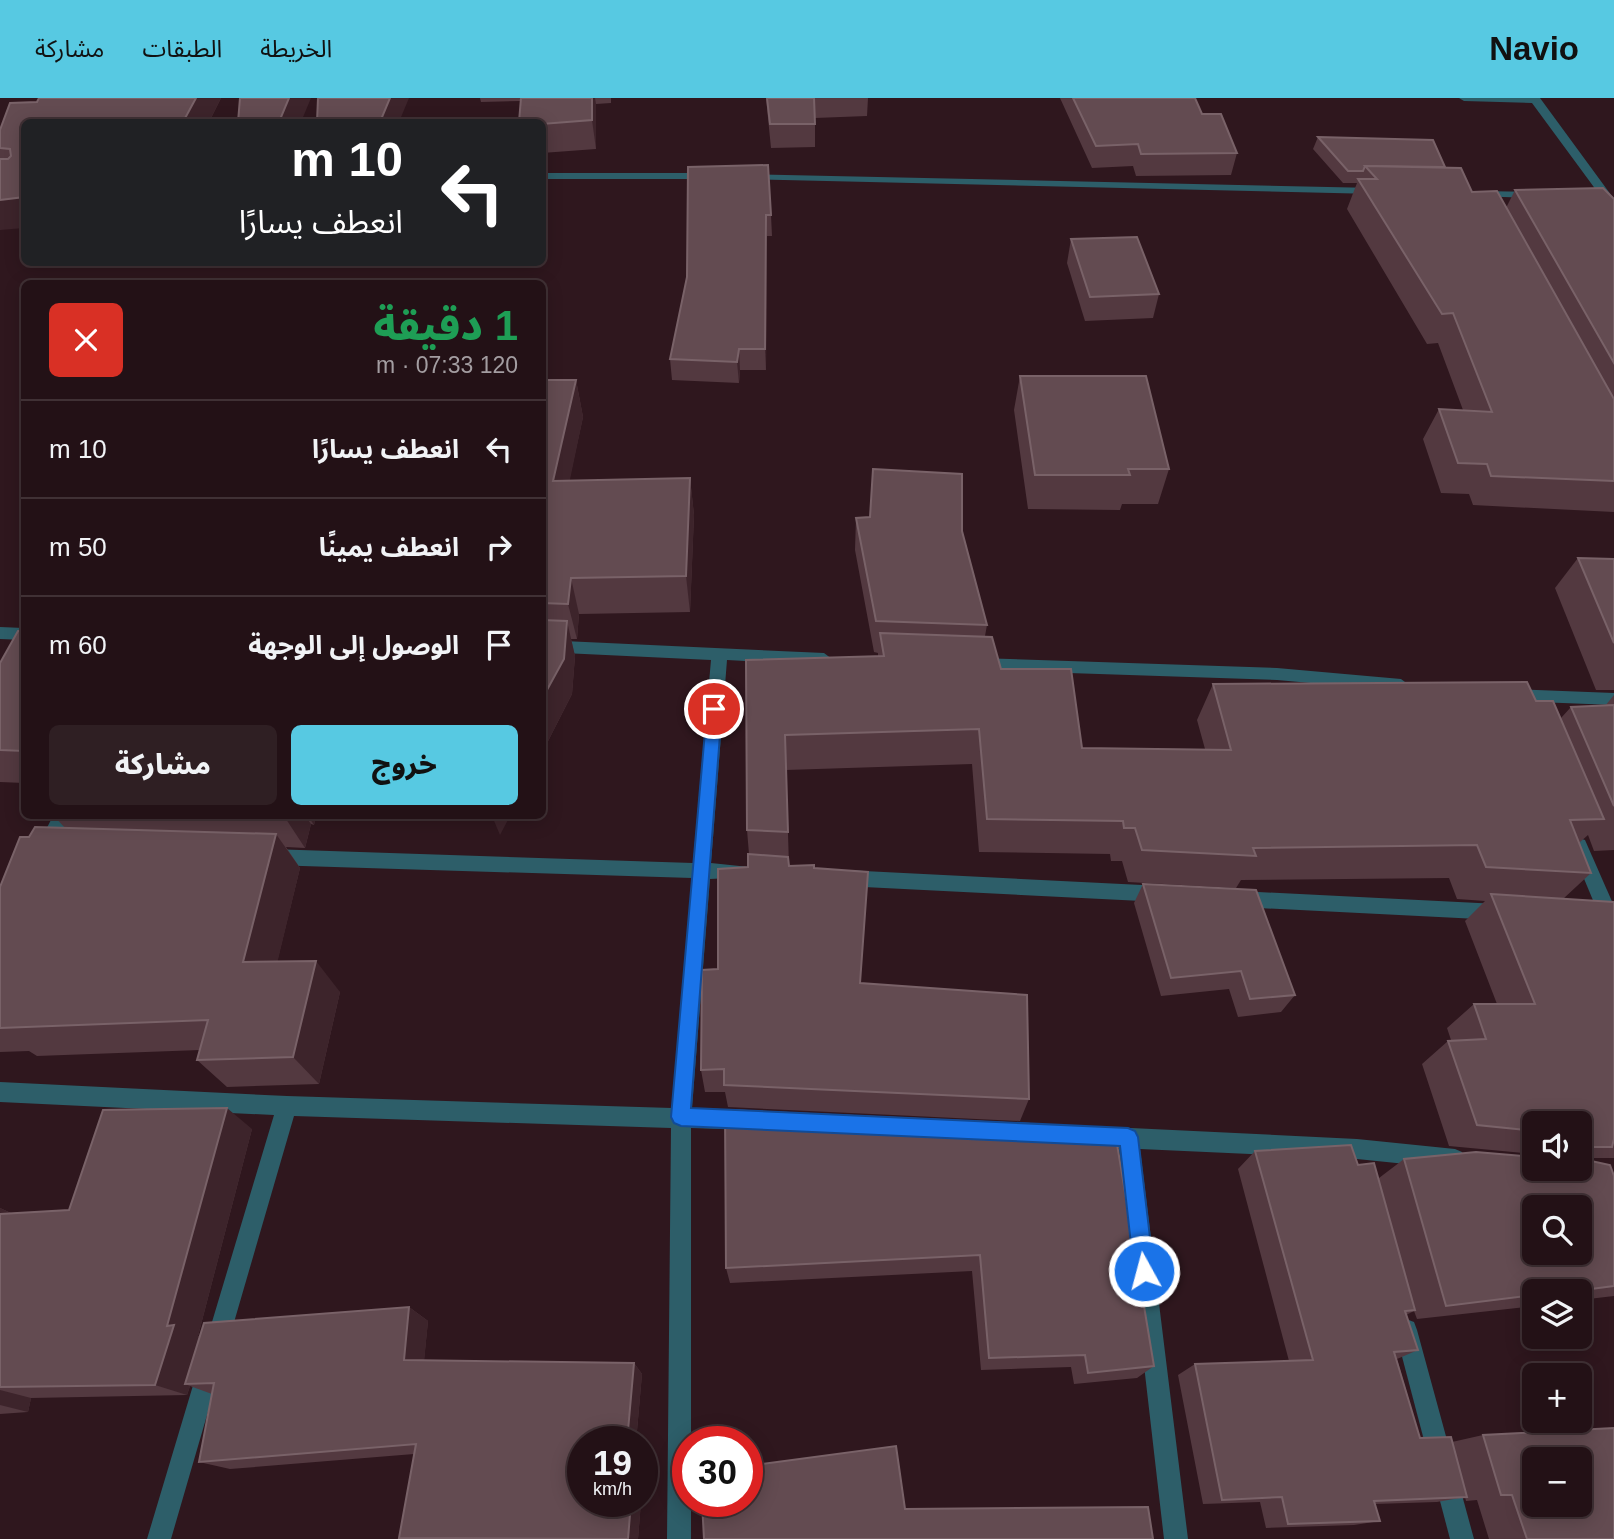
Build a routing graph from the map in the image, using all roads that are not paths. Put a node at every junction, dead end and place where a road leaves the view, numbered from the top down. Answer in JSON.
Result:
{"nodes":[{"id":1,"x":1464,"y":98,"type":"edge"},
{"id":2,"x":1535,"y":99,"type":"edge"},
{"id":3,"x":546,"y":176,"type":"edge"},
{"id":4,"x":1388,"y":191,"type":"edge"},
{"id":5,"x":1554,"y":195,"type":"edge"},
{"id":6,"x":1593,"y":195,"type":"edge"},
{"id":7,"x":1605,"y":195,"type":"junction"},
{"id":8,"x":1475,"y":198,"type":"edge"},
{"id":9,"x":1614,"y":207,"type":"edge"},
{"id":10,"x":0,"y":634,"type":"edge"},
{"id":11,"x":21,"y":634,"type":"edge"},
{"id":12,"x":546,"y":646,"type":"edge"},
{"id":13,"x":719,"y":656,"type":"junction"},
{"id":14,"x":845,"y":660,"type":"edge"},
{"id":15,"x":956,"y":664,"type":"edge"},
{"id":16,"x":1411,"y":686,"type":"edge"},
{"id":17,"x":1492,"y":693,"type":"edge"},
{"id":18,"x":1614,"y":699,"type":"edge"},
{"id":19,"x":61,"y":819,"type":"edge"},
{"id":20,"x":1574,"y":832,"type":"edge"},
{"id":21,"x":47,"y":855,"type":"edge"},
{"id":22,"x":254,"y":857,"type":"edge"},
{"id":23,"x":699,"y":870,"type":"junction"},
{"id":24,"x":754,"y":873,"type":"edge"},
{"id":25,"x":823,"y":877,"type":"edge"},
{"id":26,"x":1182,"y":895,"type":"edge"},
{"id":27,"x":1223,"y":898,"type":"edge"},
{"id":28,"x":1513,"y":913,"type":"edge"},
{"id":29,"x":1606,"y":921,"type":"edge"},
{"id":30,"x":0,"y":1092,"type":"edge"},
{"id":31,"x":287,"y":1106,"type":"junction"},
{"id":32,"x":681,"y":1117,"type":"junction"},
{"id":33,"x":776,"y":1121,"type":"edge"},
{"id":34,"x":993,"y":1131,"type":"edge"},
{"id":35,"x":1128,"y":1137,"type":"junction"},
{"id":36,"x":1357,"y":1149,"type":"junction"},
{"id":37,"x":1480,"y":1161,"type":"edge"},
{"id":38,"x":1364,"y":1176,"type":"edge"},
{"id":39,"x":1401,"y":1310,"type":"edge"},
{"id":40,"x":159,"y":1539,"type":"edge"},
{"id":41,"x":679,"y":1539,"type":"edge"},
{"id":42,"x":1177,"y":1539,"type":"edge"},
{"id":43,"x":1462,"y":1539,"type":"edge"}],
"edges":[{"from":1,"to":2,"type":"street"},
{"from":2,"to":7,"type":"street"},
{"from":3,"to":4,"type":"street"},
{"from":5,"to":8,"type":"street"},
{"from":6,"to":7,"type":"street"},
{"from":7,"to":9,"type":"street"},
{"from":10,"to":11,"type":"street"},
{"from":12,"to":13,"type":"street"},
{"from":13,"to":14,"type":"street"},
{"from":13,"to":23,"type":"street"},
{"from":15,"to":16,"type":"street"},
{"from":17,"to":18,"type":"street"},
{"from":19,"to":21,"type":"street"},
{"from":20,"to":29,"type":"street"},
{"from":22,"to":23,"type":"street"},
{"from":23,"to":24,"type":"street"},
{"from":23,"to":32,"type":"street"},
{"from":25,"to":26,"type":"street"},
{"from":27,"to":28,"type":"street"},
{"from":30,"to":31,"type":"street"},
{"from":31,"to":32,"type":"street"},
{"from":31,"to":40,"type":"street"},
{"from":32,"to":33,"type":"street"},
{"from":32,"to":41,"type":"street"},
{"from":34,"to":35,"type":"street"},
{"from":35,"to":36,"type":"street"},
{"from":35,"to":42,"type":"street"},
{"from":36,"to":37,"type":"street"},
{"from":36,"to":38,"type":"street"},
{"from":39,"to":43,"type":"street"}]}
